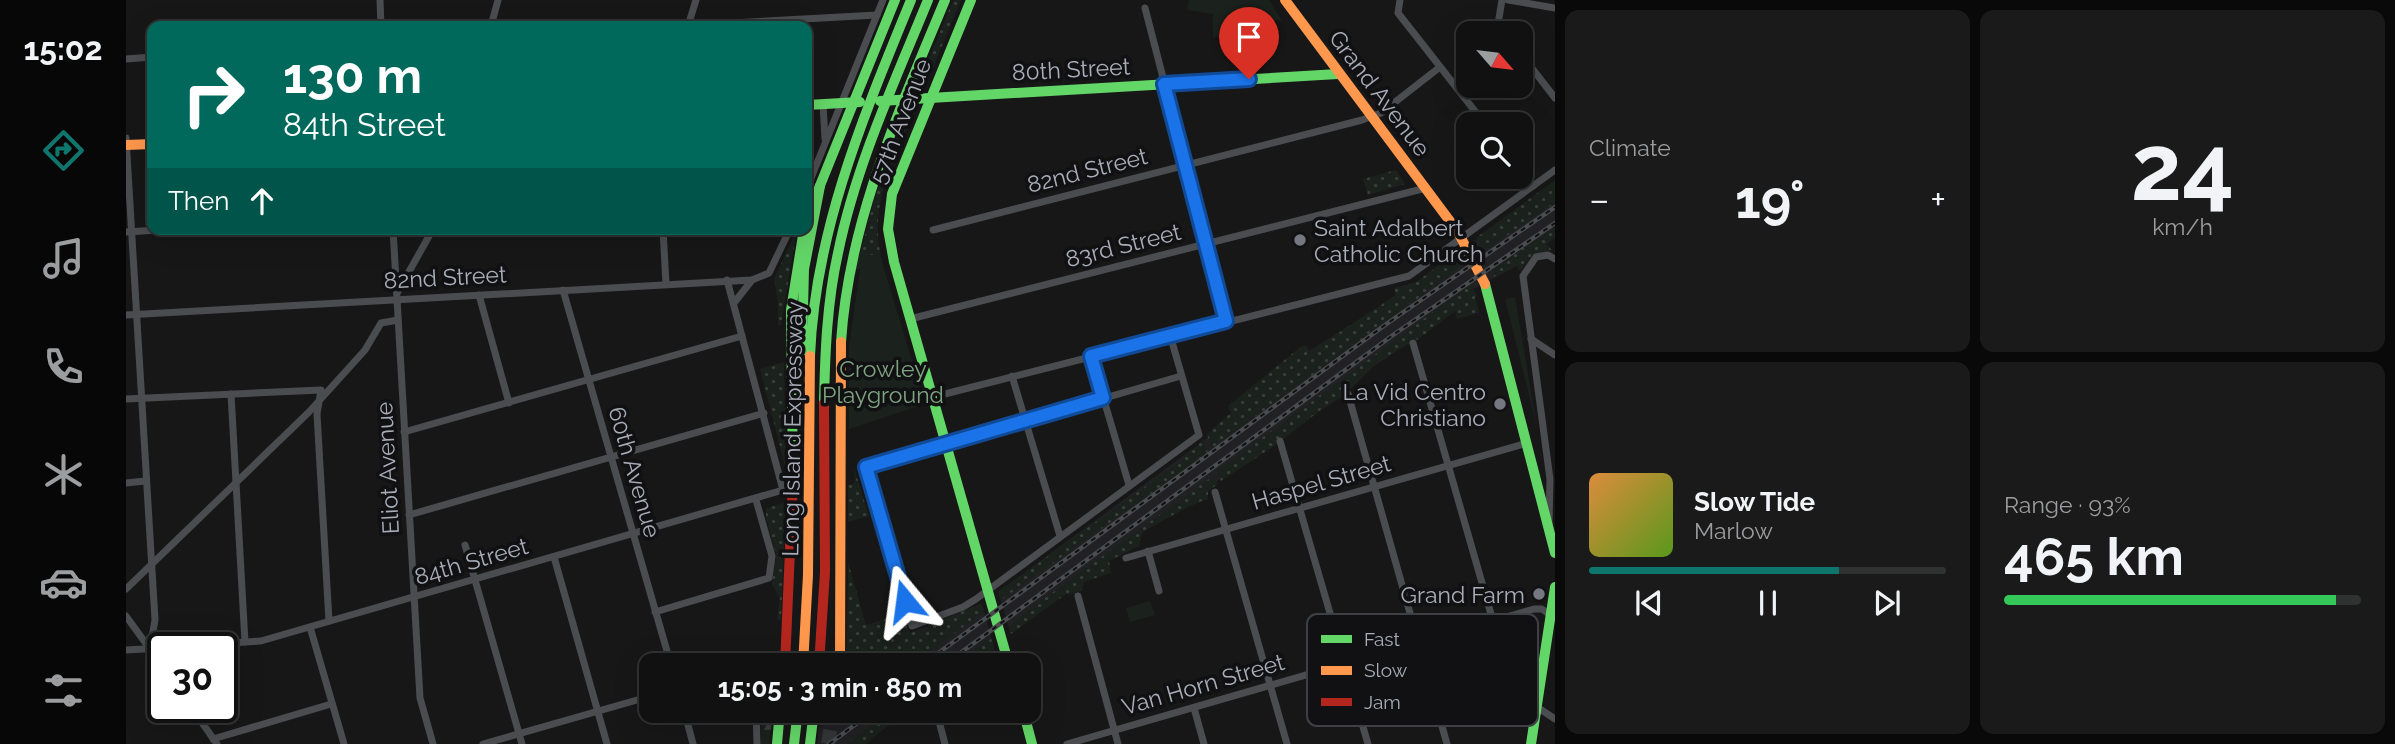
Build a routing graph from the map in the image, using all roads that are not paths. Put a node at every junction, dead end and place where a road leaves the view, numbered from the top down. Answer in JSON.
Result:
{"nodes":[{"id":1,"x":380,"y":0,"type":"edge"},
{"id":2,"x":498,"y":0,"type":"edge"},
{"id":3,"x":696,"y":0,"type":"edge"},
{"id":4,"x":883,"y":0,"type":"edge"},
{"id":5,"x":895,"y":0,"type":"edge"},
{"id":6,"x":911,"y":0,"type":"edge"},
{"id":7,"x":928,"y":0,"type":"edge"},
{"id":8,"x":945,"y":0,"type":"edge"},
{"id":9,"x":971,"y":0,"type":"edge"},
{"id":10,"x":1285,"y":0,"type":"edge"},
{"id":11,"x":1400,"y":0,"type":"edge"},
{"id":12,"x":1502,"y":0,"type":"edge"},
{"id":13,"x":1508,"y":0,"type":"edge"},
{"id":14,"x":1145,"y":8,"type":"dead end"},
{"id":15,"x":1555,"y":8,"type":"edge"},
{"id":16,"x":877,"y":15,"type":"junction"},
{"id":17,"x":381,"y":21,"type":"edge"},
{"id":18,"x":492,"y":21,"type":"edge"},
{"id":19,"x":690,"y":21,"type":"edge"},
{"id":20,"x":774,"y":21,"type":"edge"},
{"id":21,"x":1498,"y":21,"type":"edge"},
{"id":22,"x":147,"y":57,"type":"edge"},
{"id":23,"x":126,"y":59,"type":"edge"},
{"id":24,"x":1440,"y":67,"type":"junction"},
{"id":25,"x":1533,"y":70,"type":"edge"},
{"id":26,"x":1338,"y":74,"type":"junction"},
{"id":27,"x":1164,"y":84,"type":"junction"},
{"id":28,"x":931,"y":98,"type":"junction"},
{"id":29,"x":1555,"y":98,"type":"edge"},
{"id":30,"x":841,"y":103,"type":"junction"},
{"id":31,"x":823,"y":104,"type":"junction"},
{"id":32,"x":812,"y":105,"type":"edge"},
{"id":33,"x":1476,"y":112,"type":"edge"},
{"id":34,"x":1371,"y":116,"type":"junction"},
{"id":35,"x":126,"y":138,"type":"edge"},
{"id":36,"x":825,"y":141,"type":"junction"},
{"id":37,"x":147,"y":144,"type":"edge"},
{"id":38,"x":126,"y":145,"type":"edge"},
{"id":39,"x":1185,"y":165,"type":"junction"},
{"id":40,"x":1555,"y":170,"type":"edge"},
{"id":41,"x":812,"y":175,"type":"edge"},
{"id":42,"x":820,"y":186,"type":"junction"},
{"id":43,"x":1533,"y":186,"type":"edge"},
{"id":44,"x":1426,"y":188,"type":"junction"},
{"id":45,"x":1529,"y":189,"type":"edge"},
{"id":46,"x":812,"y":207,"type":"edge"},
{"id":47,"x":812,"y":225,"type":"edge"},
{"id":48,"x":933,"y":230,"type":"dead end"},
{"id":49,"x":147,"y":231,"type":"edge"},
{"id":50,"x":129,"y":232,"type":"edge"},
{"id":51,"x":393,"y":235,"type":"edge"},
{"id":52,"x":430,"y":235,"type":"edge"},
{"id":53,"x":663,"y":235,"type":"edge"},
{"id":54,"x":788,"y":235,"type":"edge"},
{"id":55,"x":803,"y":235,"type":"edge"},
{"id":56,"x":810,"y":235,"type":"edge"},
{"id":57,"x":1462,"y":237,"type":"junction"},
{"id":58,"x":1205,"y":244,"type":"junction"},
{"id":59,"x":1551,"y":257,"type":"edge"},
{"id":60,"x":727,"y":280,"type":"junction"},
{"id":61,"x":751,"y":280,"type":"junction"},
{"id":62,"x":666,"y":284,"type":"junction"},
{"id":63,"x":562,"y":290,"type":"junction"},
{"id":64,"x":479,"y":295,"type":"junction"},
{"id":65,"x":397,"y":296,"type":"junction"},
{"id":66,"x":733,"y":303,"type":"junction"},
{"id":67,"x":126,"y":315,"type":"edge"},
{"id":68,"x":137,"y":315,"type":"junction"},
{"id":69,"x":910,"y":319,"type":"junction"},
{"id":70,"x":398,"y":320,"type":"junction"},
{"id":71,"x":1226,"y":321,"type":"junction"},
{"id":72,"x":742,"y":335,"type":"junction"},
{"id":73,"x":1170,"y":335,"type":"junction"},
{"id":74,"x":1531,"y":340,"type":"junction"},
{"id":75,"x":1413,"y":343,"type":"dead end"},
{"id":76,"x":1555,"y":355,"type":"edge"},
{"id":77,"x":1091,"y":356,"type":"junction"},
{"id":78,"x":1012,"y":376,"type":"junction"},
{"id":79,"x":1181,"y":376,"type":"junction"},
{"id":80,"x":588,"y":380,"type":"junction"},
{"id":81,"x":231,"y":394,"type":"junction"},
{"id":82,"x":1348,"y":394,"type":"dead end"},
{"id":83,"x":933,"y":397,"type":"junction"},
{"id":84,"x":141,"y":398,"type":"junction"},
{"id":85,"x":1103,"y":398,"type":"junction"},
{"id":86,"x":126,"y":399,"type":"edge"},
{"id":87,"x":319,"y":401,"type":"junction"},
{"id":88,"x":509,"y":403,"type":"junction"},
{"id":89,"x":764,"y":413,"type":"junction"},
{"id":90,"x":1025,"y":420,"type":"junction"},
{"id":91,"x":404,"y":432,"type":"junction"},
{"id":92,"x":810,"y":433,"type":"junction"},
{"id":93,"x":1280,"y":441,"type":"dead end"},
{"id":94,"x":1527,"y":443,"type":"junction"},
{"id":95,"x":946,"y":444,"type":"junction"},
{"id":96,"x":610,"y":457,"type":"junction"},
{"id":97,"x":1448,"y":465,"type":"junction"},
{"id":98,"x":1536,"y":478,"type":"junction"},
{"id":99,"x":1553,"y":480,"type":"edge"},
{"id":100,"x":145,"y":481,"type":"junction"},
{"id":101,"x":126,"y":483,"type":"edge"},
{"id":102,"x":236,"y":483,"type":"junction"},
{"id":103,"x":1129,"y":485,"type":"junction"},
{"id":104,"x":1374,"y":487,"type":"junction"},
{"id":105,"x":1215,"y":492,"type":"dead end"},
{"id":106,"x":756,"y":500,"type":"junction"},
{"id":107,"x":1300,"y":508,"type":"junction"},
{"id":108,"x":409,"y":515,"type":"junction"},
{"id":109,"x":1549,"y":527,"type":"junction"},
{"id":110,"x":1225,"y":529,"type":"junction"},
{"id":111,"x":633,"y":535,"type":"junction"},
{"id":112,"x":1060,"y":536,"type":"junction"},
{"id":113,"x":465,"y":545,"type":"dead end"},
{"id":114,"x":1148,"y":551,"type":"junction"},
{"id":115,"x":1555,"y":553,"type":"edge"},
{"id":116,"x":554,"y":557,"type":"junction"},
{"id":117,"x":1126,"y":558,"type":"dead end"},
{"id":118,"x":151,"y":565,"type":"junction"},
{"id":119,"x":475,"y":579,"type":"junction"},
{"id":120,"x":1555,"y":587,"type":"edge"},
{"id":121,"x":126,"y":589,"type":"edge"},
{"id":122,"x":988,"y":589,"type":"junction"},
{"id":123,"x":1159,"y":591,"type":"dead end"},
{"id":124,"x":1078,"y":596,"type":"dead end"},
{"id":125,"x":414,"y":597,"type":"junction"},
{"id":126,"x":655,"y":612,"type":"junction"},
{"id":127,"x":1331,"y":614,"type":"edge"},
{"id":128,"x":1411,"y":614,"type":"edge"},
{"id":129,"x":1491,"y":614,"type":"edge"},
{"id":130,"x":1519,"y":614,"type":"edge"},
{"id":131,"x":126,"y":616,"type":"edge"},
{"id":132,"x":1553,"y":617,"type":"edge"},
{"id":133,"x":329,"y":621,"type":"junction"},
{"id":134,"x":310,"y":627,"type":"junction"},
{"id":135,"x":153,"y":632,"type":"edge"},
{"id":136,"x":245,"y":642,"type":"junction"},
{"id":137,"x":238,"y":643,"type":"edge"},
{"id":138,"x":147,"y":645,"type":"edge"},
{"id":139,"x":147,"y":649,"type":"edge"},
{"id":140,"x":126,"y":650,"type":"edge"},
{"id":141,"x":667,"y":653,"type":"edge"},
{"id":142,"x":786,"y":653,"type":"edge"},
{"id":143,"x":804,"y":653,"type":"edge"},
{"id":144,"x":820,"y":653,"type":"edge"},
{"id":145,"x":840,"y":653,"type":"edge"},
{"id":146,"x":1006,"y":653,"type":"edge"},
{"id":147,"x":1307,"y":674,"type":"edge"},
{"id":148,"x":1270,"y":685,"type":"junction"},
{"id":149,"x":639,"y":699,"type":"edge"},
{"id":150,"x":1538,"y":701,"type":"edge"},
{"id":151,"x":331,"y":704,"type":"junction"},
{"id":152,"x":1194,"y":708,"type":"junction"},
{"id":153,"x":1538,"y":708,"type":"edge"},
{"id":154,"x":597,"y":711,"type":"junction"},
{"id":155,"x":1555,"y":719,"type":"edge"},
{"id":156,"x":202,"y":723,"type":"edge"},
{"id":157,"x":687,"y":723,"type":"edge"},
{"id":158,"x":756,"y":723,"type":"edge"},
{"id":159,"x":779,"y":723,"type":"edge"},
{"id":160,"x":796,"y":723,"type":"edge"},
{"id":161,"x":812,"y":723,"type":"edge"},
{"id":162,"x":939,"y":723,"type":"edge"},
{"id":163,"x":1026,"y":723,"type":"edge"},
{"id":164,"x":1363,"y":726,"type":"edge"},
{"id":165,"x":1442,"y":726,"type":"edge"},
{"id":166,"x":1534,"y":726,"type":"edge"},
{"id":167,"x":1114,"y":730,"type":"junction"},
{"id":168,"x":520,"y":733,"type":"junction"},
{"id":169,"x":215,"y":741,"type":"edge"},
{"id":170,"x":344,"y":744,"type":"edge"},
{"id":171,"x":433,"y":744,"type":"edge"},
{"id":172,"x":483,"y":744,"type":"edge"},
{"id":173,"x":522,"y":744,"type":"edge"},
{"id":174,"x":607,"y":744,"type":"edge"},
{"id":175,"x":693,"y":744,"type":"edge"},
{"id":176,"x":757,"y":744,"type":"edge"},
{"id":177,"x":777,"y":744,"type":"edge"},
{"id":178,"x":794,"y":744,"type":"edge"},
{"id":179,"x":810,"y":744,"type":"edge"},
{"id":180,"x":945,"y":744,"type":"edge"},
{"id":181,"x":1032,"y":744,"type":"edge"},
{"id":182,"x":1067,"y":744,"type":"edge"},
{"id":183,"x":1118,"y":744,"type":"edge"},
{"id":184,"x":1204,"y":744,"type":"edge"},
{"id":185,"x":1287,"y":744,"type":"edge"},
{"id":186,"x":1368,"y":744,"type":"edge"},
{"id":187,"x":1447,"y":744,"type":"edge"},
{"id":188,"x":1531,"y":744,"type":"edge"}],
"edges":[{"from":1,"to":17,"type":"street"},
{"from":2,"to":18,"type":"street"},
{"from":3,"to":19,"type":"street"},
{"from":4,"to":16,"type":"street"},
{"from":5,"to":42,"type":"main road"},
{"from":6,"to":92,"type":"main road","name":"Long Island Expressway"},
{"from":7,"to":144,"type":"main road","name":"Long Island Expressway"},
{"from":8,"to":145,"type":"main road"},
{"from":9,"to":28,"type":"main road","name":"57th Avenue"},
{"from":10,"to":26,"type":"main road","name":"Grand Avenue"},
{"from":11,"to":24,"type":"street"},
{"from":12,"to":21,"type":"street"},
{"from":13,"to":15,"type":"street"},
{"from":14,"to":27,"type":"street"},
{"from":16,"to":20,"type":"street"},
{"from":16,"to":30,"type":"street"},
{"from":22,"to":23,"type":"street"},
{"from":24,"to":33,"type":"street"},
{"from":24,"to":34,"type":"street","name":"82nd Street"},
{"from":25,"to":29,"type":"street"},
{"from":26,"to":27,"type":"main road","name":"80th Street"},
{"from":26,"to":34,"type":"main road","name":"Grand Avenue"},
{"from":27,"to":28,"type":"main road","name":"80th Street"},
{"from":27,"to":39,"type":"street"},
{"from":28,"to":30,"type":"main road","name":"80th Street"},
{"from":28,"to":69,"type":"main road","name":"57th Avenue"},
{"from":30,"to":31,"type":"main road","name":"80th Street"},
{"from":30,"to":36,"type":"street"},
{"from":31,"to":32,"type":"main road","name":"80th Street"},
{"from":31,"to":36,"type":"street"},
{"from":34,"to":39,"type":"street","name":"82nd Street"},
{"from":34,"to":44,"type":"main road","name":"Grand Avenue"},
{"from":35,"to":38,"type":"street"},
{"from":36,"to":41,"type":"street"},
{"from":37,"to":38,"type":"main road"},
{"from":38,"to":50,"type":"street"},
{"from":39,"to":48,"type":"street","name":"82nd Street"},
{"from":39,"to":58,"type":"street"},
{"from":40,"to":43,"type":"street"},
{"from":42,"to":46,"type":"main road"},
{"from":42,"to":47,"type":"main road"},
{"from":44,"to":57,"type":"main road","name":"Grand Avenue"},
{"from":44,"to":58,"type":"street","name":"83rd Street"},
{"from":45,"to":57,"type":"street"},
{"from":49,"to":50,"type":"street"},
{"from":50,"to":68,"type":"street"},
{"from":51,"to":65,"type":"street","name":"Eliot Avenue"},
{"from":52,"to":65,"type":"street"},
{"from":53,"to":62,"type":"street"},
{"from":54,"to":61,"type":"street","name":"82nd Street"},
{"from":55,"to":142,"type":"main road"},
{"from":56,"to":92,"type":"main road"},
{"from":57,"to":71,"type":"street"},
{"from":57,"to":94,"type":"main road","name":"Grand Avenue"},
{"from":58,"to":69,"type":"street","name":"83rd Street"},
{"from":58,"to":71,"type":"street"},
{"from":59,"to":74,"type":"street","name":"Grand Avenue"},
{"from":60,"to":61,"type":"street","name":"82nd Street"},
{"from":60,"to":62,"type":"street","name":"82nd Street"},
{"from":60,"to":66,"type":"street"},
{"from":61,"to":66,"type":"street"},
{"from":62,"to":63,"type":"street","name":"82nd Street"},
{"from":63,"to":64,"type":"street","name":"82nd Street"},
{"from":63,"to":80,"type":"street","name":"60th Avenue"},
{"from":64,"to":65,"type":"street","name":"82nd Street"},
{"from":64,"to":88,"type":"street"},
{"from":65,"to":68,"type":"street","name":"82nd Street"},
{"from":65,"to":70,"type":"street","name":"Eliot Avenue"},
{"from":66,"to":72,"type":"street"},
{"from":67,"to":68,"type":"street","name":"82nd Street"},
{"from":68,"to":84,"type":"street"},
{"from":69,"to":83,"type":"main road","name":"57th Avenue"},
{"from":70,"to":87,"type":"street"},
{"from":70,"to":91,"type":"street","name":"Eliot Avenue"},
{"from":71,"to":73,"type":"street"},
{"from":72,"to":80,"type":"street"},
{"from":72,"to":89,"type":"street"},
{"from":73,"to":77,"type":"street"},
{"from":73,"to":79,"type":"street"},
{"from":74,"to":76,"type":"street"},
{"from":74,"to":99,"type":"street","name":"Grand Avenue"},
{"from":75,"to":97,"type":"street"},
{"from":77,"to":78,"type":"street"},
{"from":77,"to":85,"type":"street"},
{"from":78,"to":83,"type":"street"},
{"from":78,"to":90,"type":"street"},
{"from":79,"to":85,"type":"street"},
{"from":79,"to":103,"type":"street"},
{"from":80,"to":88,"type":"street"},
{"from":80,"to":96,"type":"street","name":"60th Avenue"},
{"from":81,"to":84,"type":"street"},
{"from":81,"to":87,"type":"street"},
{"from":81,"to":102,"type":"street"},
{"from":82,"to":104,"type":"street"},
{"from":83,"to":95,"type":"main road","name":"57th Avenue"},
{"from":84,"to":86,"type":"street"},
{"from":84,"to":100,"type":"street"},
{"from":85,"to":90,"type":"street"},
{"from":85,"to":103,"type":"street"},
{"from":87,"to":102,"type":"street"},
{"from":87,"to":133,"type":"street"},
{"from":88,"to":91,"type":"street"},
{"from":89,"to":96,"type":"street"},
{"from":89,"to":106,"type":"street","name":"84th Street"},
{"from":90,"to":95,"type":"street"},
{"from":90,"to":112,"type":"street"},
{"from":91,"to":108,"type":"street","name":"Eliot Avenue"},
{"from":92,"to":143,"type":"main road","name":"Long Island Expressway"},
{"from":93,"to":107,"type":"street"},
{"from":94,"to":97,"type":"street","name":"Haspel Street"},
{"from":94,"to":98,"type":"main road","name":"Grand Avenue"},
{"from":95,"to":122,"type":"main road","name":"57th Avenue"},
{"from":95,"to":122,"type":"street"},
{"from":96,"to":108,"type":"street"},
{"from":96,"to":111,"type":"street","name":"60th Avenue"},
{"from":97,"to":104,"type":"street","name":"Haspel Street"},
{"from":97,"to":129,"type":"street"},
{"from":98,"to":99,"type":"street"},
{"from":98,"to":109,"type":"main road","name":"Grand Avenue"},
{"from":99,"to":109,"type":"street","name":"Grand Avenue"},
{"from":100,"to":101,"type":"street"},
{"from":100,"to":118,"type":"street"},
{"from":102,"to":118,"type":"street"},
{"from":102,"to":136,"type":"street"},
{"from":103,"to":112,"type":"street"},
{"from":104,"to":107,"type":"street","name":"Haspel Street"},
{"from":104,"to":128,"type":"street"},
{"from":105,"to":110,"type":"street"},
{"from":106,"to":111,"type":"street","name":"84th Street"},
{"from":106,"to":126,"type":"street"},
{"from":107,"to":110,"type":"street","name":"Haspel Street"},
{"from":107,"to":127,"type":"street"},
{"from":108,"to":125,"type":"street","name":"Eliot Avenue"},
{"from":109,"to":115,"type":"main road","name":"Grand Avenue"},
{"from":110,"to":114,"type":"street","name":"Haspel Street"},
{"from":110,"to":148,"type":"street"},
{"from":111,"to":116,"type":"street","name":"84th Street"},
{"from":111,"to":126,"type":"street","name":"60th Avenue"},
{"from":112,"to":122,"type":"street"},
{"from":113,"to":119,"type":"street"},
{"from":114,"to":117,"type":"street","name":"Haspel Street"},
{"from":114,"to":123,"type":"street"},
{"from":116,"to":119,"type":"street","name":"84th Street"},
{"from":116,"to":154,"type":"street"},
{"from":118,"to":121,"type":"street"},
{"from":118,"to":135,"type":"street"},
{"from":119,"to":125,"type":"street","name":"84th Street"},
{"from":119,"to":168,"type":"street"},
{"from":120,"to":132,"type":"main road"},
{"from":122,"to":146,"type":"main road","name":"57th Avenue"},
{"from":124,"to":167,"type":"street"},
{"from":125,"to":133,"type":"street","name":"84th Street"},
{"from":125,"to":171,"type":"street","name":"Eliot Avenue"},
{"from":126,"to":141,"type":"street","name":"60th Avenue"},
{"from":130,"to":132,"type":"street","name":"Van Horn Street"},
{"from":131,"to":138,"type":"street"},
{"from":132,"to":150,"type":"main road"},
{"from":133,"to":134,"type":"street","name":"84th Street"},
{"from":134,"to":136,"type":"street","name":"84th Street"},
{"from":134,"to":151,"type":"street"},
{"from":136,"to":137,"type":"street","name":"84th Street"},
{"from":139,"to":140,"type":"street","name":"84th Street"},
{"from":147,"to":148,"type":"street","name":"Van Horn Street"},
{"from":148,"to":152,"type":"street","name":"Van Horn Street"},
{"from":148,"to":185,"type":"street"},
{"from":149,"to":154,"type":"street"},
{"from":151,"to":169,"type":"street"},
{"from":151,"to":170,"type":"street"},
{"from":152,"to":167,"type":"street","name":"Van Horn Street"},
{"from":152,"to":184,"type":"street"},
{"from":153,"to":155,"type":"street"},
{"from":154,"to":168,"type":"street"},
{"from":154,"to":174,"type":"street"},
{"from":156,"to":169,"type":"street"},
{"from":157,"to":175,"type":"street"},
{"from":158,"to":176,"type":"street"},
{"from":159,"to":177,"type":"main road"},
{"from":160,"to":178,"type":"main road"},
{"from":161,"to":179,"type":"main road"},
{"from":162,"to":180,"type":"street"},
{"from":163,"to":181,"type":"main road"},
{"from":164,"to":186,"type":"street"},
{"from":165,"to":187,"type":"street"},
{"from":166,"to":188,"type":"main road"},
{"from":167,"to":182,"type":"street","name":"Van Horn Street"},
{"from":167,"to":183,"type":"street"},
{"from":168,"to":172,"type":"street"},
{"from":168,"to":173,"type":"street"}]}
